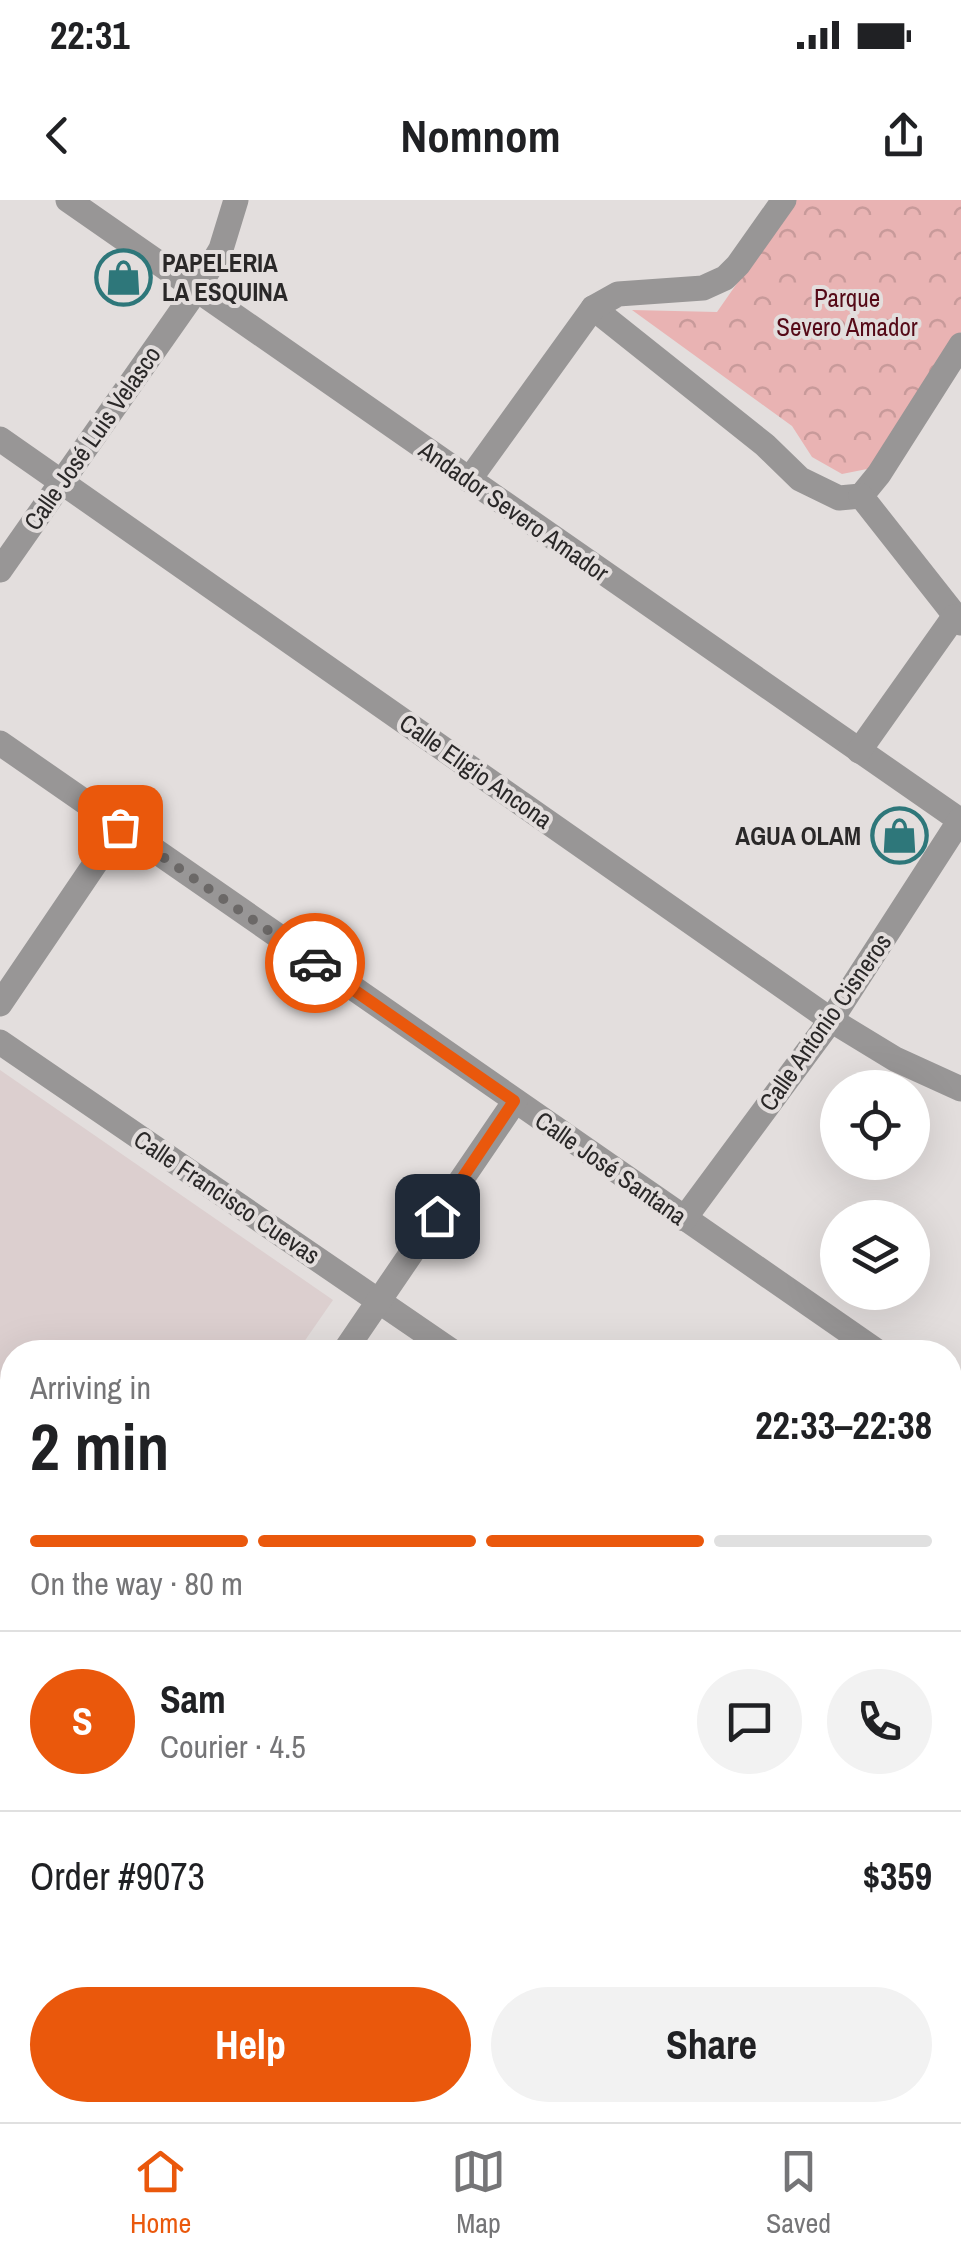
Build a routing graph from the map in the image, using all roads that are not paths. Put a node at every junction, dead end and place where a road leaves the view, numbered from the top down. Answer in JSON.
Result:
{"nodes":[{"id":1,"x":68,"y":200,"type":"edge"},
{"id":2,"x":236,"y":200,"type":"edge"},
{"id":3,"x":784,"y":200,"type":"edge"},
{"id":4,"x":196,"y":289,"type":"junction"},
{"id":5,"x":593,"y":308,"type":"junction"},
{"id":6,"x":961,"y":345,"type":"edge"},
{"id":7,"x":0,"y":439,"type":"edge"},
{"id":8,"x":468,"y":480,"type":"junction"},
{"id":9,"x":61,"y":481,"type":"junction"},
{"id":10,"x":861,"y":496,"type":"junction"},
{"id":11,"x":0,"y":570,"type":"edge"},
{"id":12,"x":958,"y":620,"type":"edge"},
{"id":13,"x":0,"y":742,"type":"edge"},
{"id":14,"x":859,"y":751,"type":"junction"},
{"id":15,"x":960,"y":821,"type":"edge"},
{"id":16,"x":120,"y":827,"type":"junction"},
{"id":17,"x":0,"y":1004,"type":"edge"},
{"id":18,"x":831,"y":1020,"type":"junction"},
{"id":19,"x":0,"y":1042,"type":"edge"},
{"id":20,"x":961,"y":1089,"type":"edge"},
{"id":21,"x":514,"y":1101,"type":"junction"},
{"id":22,"x":684,"y":1219,"type":"junction"},
{"id":23,"x":379,"y":1302,"type":"junction"},
{"id":24,"x":352,"y":1340,"type":"edge"},
{"id":25,"x":435,"y":1340,"type":"edge"},
{"id":26,"x":860,"y":1340,"type":"edge"}],
"edges":[{"from":1,"to":4,"type":"street","name":"Andador Severo Amador"},
{"from":2,"to":4,"type":"street","name":"Calle José Luis Velasco"},
{"from":3,"to":5,"type":"street"},
{"from":4,"to":8,"type":"street","name":"Andador Severo Amador"},
{"from":4,"to":9,"type":"street","name":"Calle José Luis Velasco"},
{"from":5,"to":8,"type":"street"},
{"from":5,"to":10,"type":"street"},
{"from":6,"to":10,"type":"street"},
{"from":7,"to":9,"type":"street","name":"Calle Eligio Ancona"},
{"from":8,"to":14,"type":"street","name":"Andador Severo Amador"},
{"from":9,"to":11,"type":"street","name":"Calle José Luis Velasco"},
{"from":9,"to":18,"type":"street","name":"Calle Eligio Ancona"},
{"from":10,"to":12,"type":"street"},
{"from":12,"to":14,"type":"street"},
{"from":13,"to":16,"type":"street","name":"Calle José Santana"},
{"from":14,"to":15,"type":"street","name":"Andador Severo Amador"},
{"from":15,"to":18,"type":"street","name":"Calle Antonio Cisneros"},
{"from":16,"to":17,"type":"street"},
{"from":16,"to":21,"type":"street","name":"Calle José Santana"},
{"from":18,"to":20,"type":"street","name":"Calle Eligio Ancona"},
{"from":18,"to":22,"type":"street","name":"Calle Antonio Cisneros"},
{"from":19,"to":23,"type":"street","name":"Calle Francisco Cuevas"},
{"from":21,"to":22,"type":"street","name":"Calle José Santana"},
{"from":21,"to":23,"type":"street"},
{"from":22,"to":26,"type":"street","name":"Calle José Santana"},
{"from":23,"to":24,"type":"street"},
{"from":23,"to":25,"type":"street","name":"Calle Francisco Cuevas"}]}
